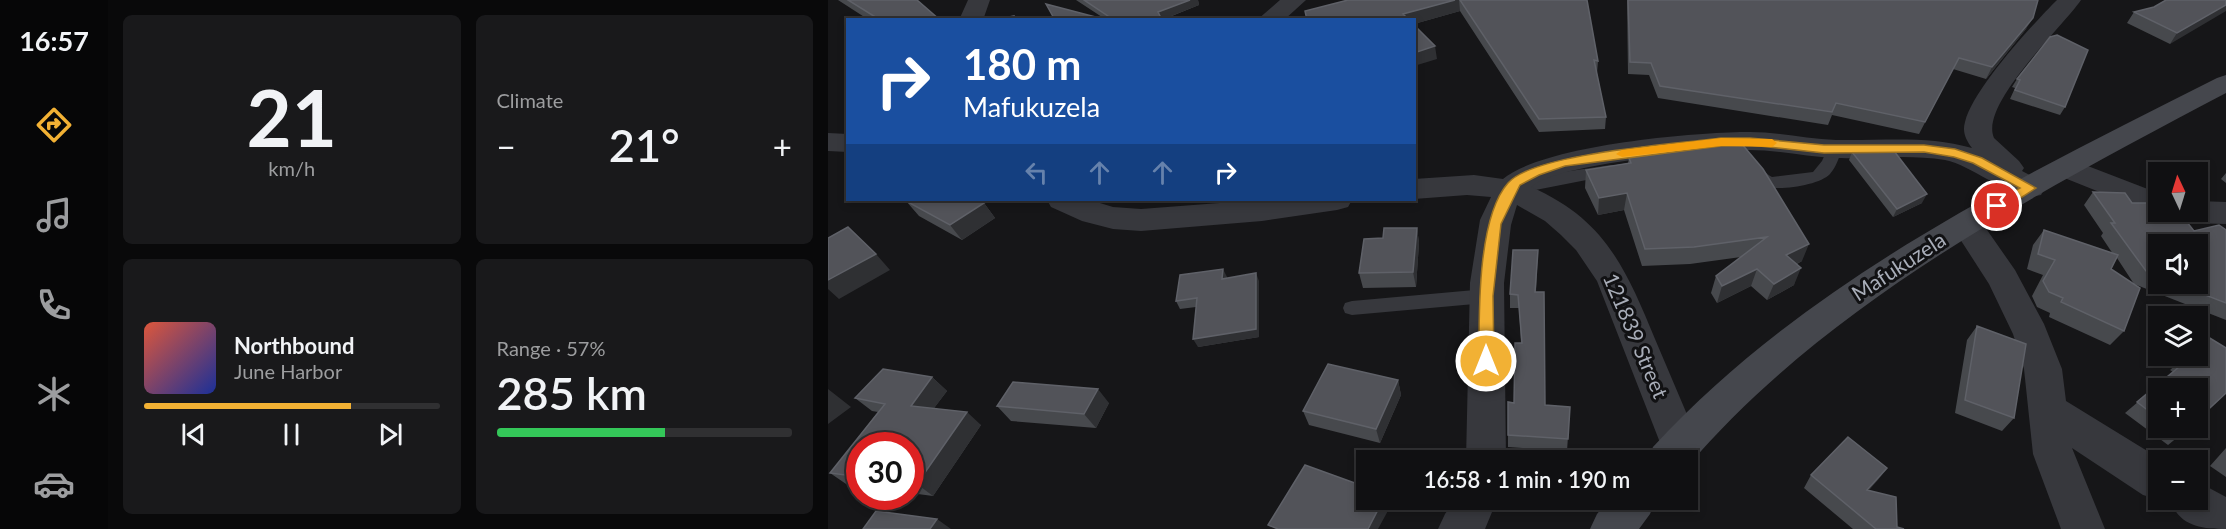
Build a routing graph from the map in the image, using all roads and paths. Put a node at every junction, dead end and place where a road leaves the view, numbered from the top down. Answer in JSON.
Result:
{"nodes":[{"id":1,"x":979,"y":0,"type":"edge"},
{"id":2,"x":1295,"y":0,"type":"edge"},
{"id":3,"x":2070,"y":0,"type":"edge"},
{"id":4,"x":972,"y":18,"type":"edge"},
{"id":5,"x":1271,"y":18,"type":"edge"},
{"id":6,"x":2226,"y":83,"type":"edge"},
{"id":7,"x":828,"y":142,"type":"edge"},
{"id":8,"x":846,"y":143,"type":"edge"},
{"id":9,"x":1834,"y":149,"type":"junction"},
{"id":10,"x":2067,"y":168,"type":"junction"},
{"id":11,"x":2030,"y":188,"type":"junction"},
{"id":12,"x":1416,"y":189,"type":"edge"},
{"id":13,"x":1510,"y":191,"type":"junction"},
{"id":14,"x":2148,"y":200,"type":"edge"},
{"id":15,"x":1064,"y":201,"type":"edge"},
{"id":16,"x":1128,"y":201,"type":"edge"},
{"id":17,"x":1330,"y":201,"type":"edge"},
{"id":18,"x":2208,"y":213,"type":"edge"},
{"id":19,"x":2226,"y":213,"type":"edge"},
{"id":20,"x":1193,"y":215,"type":"junction"},
{"id":21,"x":1967,"y":225,"type":"junction"},
{"id":22,"x":1486,"y":296,"type":"junction"},
{"id":23,"x":1352,"y":308,"type":"dead end"},
{"id":24,"x":2049,"y":411,"type":"junction"},
{"id":25,"x":1486,"y":450,"type":"edge"},
{"id":26,"x":1672,"y":450,"type":"edge"},
{"id":27,"x":1676,"y":450,"type":"edge"},
{"id":28,"x":2148,"y":475,"type":"edge"},
{"id":29,"x":1472,"y":510,"type":"edge"},
{"id":30,"x":1627,"y":510,"type":"edge"},
{"id":31,"x":2208,"y":510,"type":"edge"},
{"id":32,"x":2226,"y":520,"type":"edge"},
{"id":33,"x":1460,"y":529,"type":"edge"},
{"id":34,"x":1612,"y":529,"type":"edge"},
{"id":35,"x":2083,"y":529,"type":"edge"}],
"edges":[{"from":1,"to":4,"type":"street"},
{"from":2,"to":5,"type":"street"},
{"from":3,"to":11,"type":"street"},
{"from":6,"to":10,"type":"main road","name":"Mafukuzela"},
{"from":7,"to":8,"type":"street"},
{"from":9,"to":11,"type":"street"},
{"from":9,"to":13,"type":"street"},
{"from":9,"to":13,"type":"lane"},
{"from":10,"to":11,"type":"main road","name":"Mafukuzela"},
{"from":10,"to":14,"type":"street"},
{"from":11,"to":21,"type":"main road","name":"Mafukuzela"},
{"from":12,"to":13,"type":"street","name":"121839 Street"},
{"from":13,"to":22,"type":"street"},
{"from":13,"to":26,"type":"street","name":"121839 Street"},
{"from":15,"to":20,"type":"street"},
{"from":16,"to":20,"type":"street"},
{"from":17,"to":20,"type":"street"},
{"from":18,"to":19,"type":"street"},
{"from":21,"to":24,"type":"street"},
{"from":21,"to":27,"type":"main road","name":"Mafukuzela"},
{"from":22,"to":23,"type":"lane"},
{"from":22,"to":25,"type":"street"},
{"from":24,"to":28,"type":"street"},
{"from":24,"to":35,"type":"street"},
{"from":29,"to":33,"type":"street"},
{"from":30,"to":34,"type":"main road"},
{"from":31,"to":32,"type":"street"}]}
